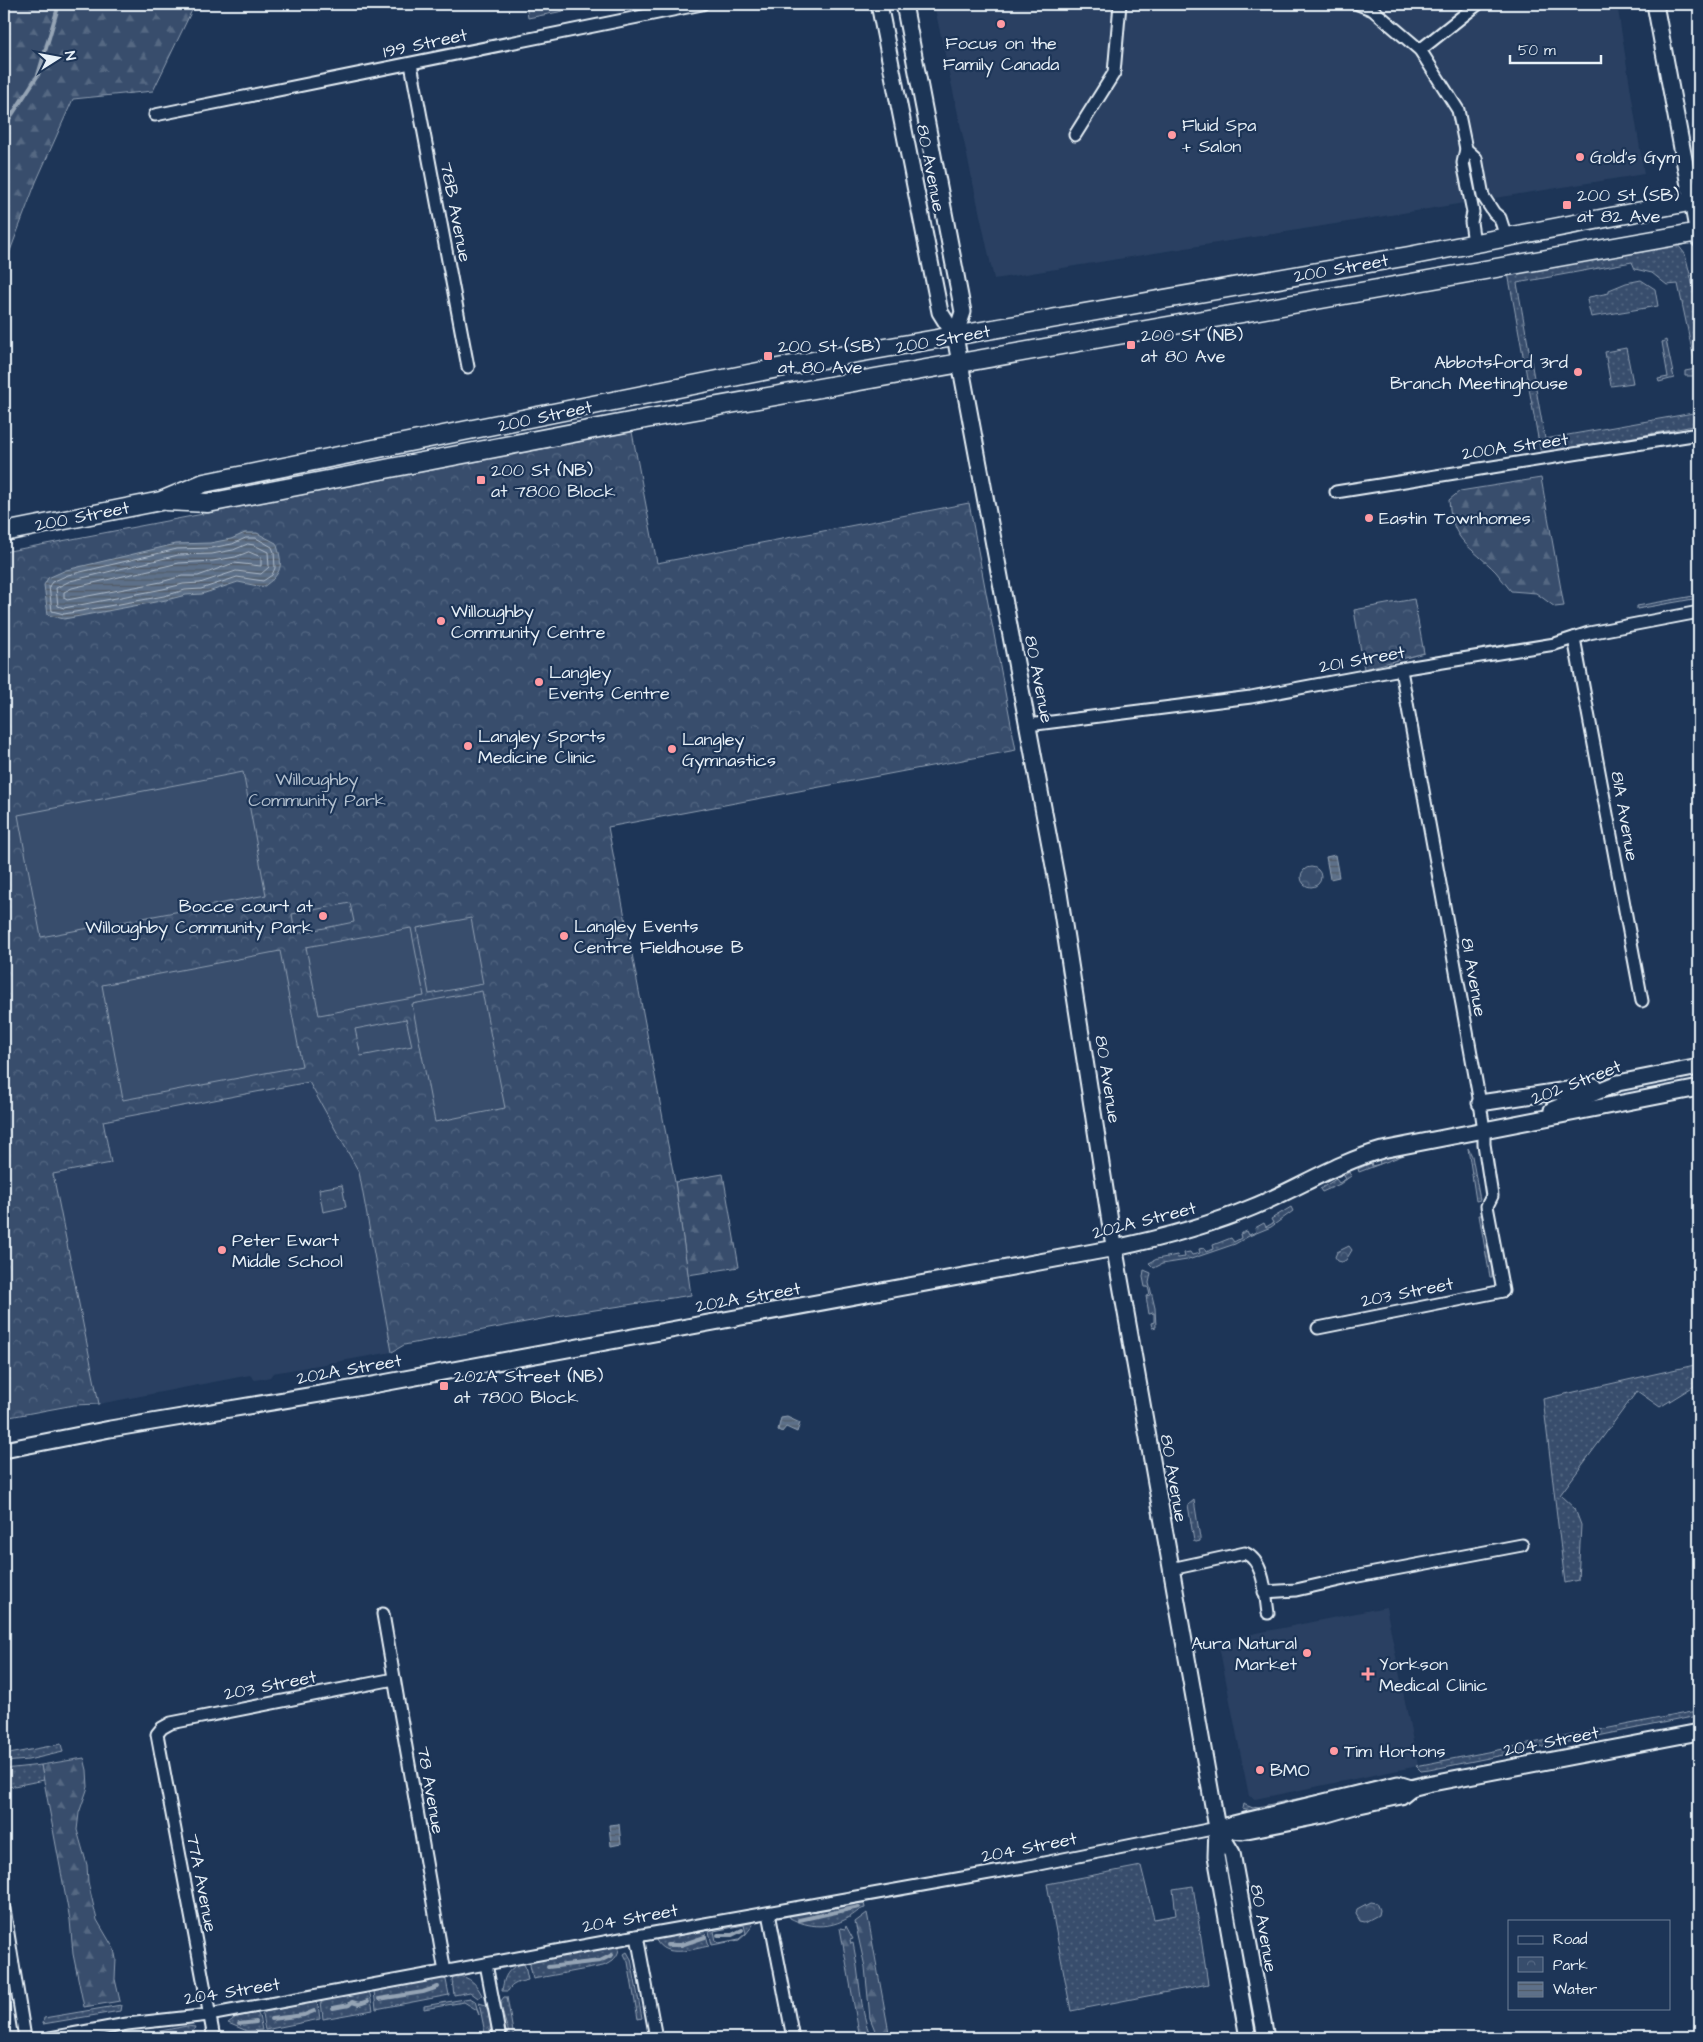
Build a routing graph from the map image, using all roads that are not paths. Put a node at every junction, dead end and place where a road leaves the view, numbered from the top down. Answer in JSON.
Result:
{"nodes":[{"id":1,"x":702,"y":4,"type":"edge"},
{"id":2,"x":879,"y":4,"type":"edge"},
{"id":3,"x":904,"y":4,"type":"edge"},
{"id":4,"x":1120,"y":4,"type":"edge"},
{"id":5,"x":1358,"y":4,"type":"edge"},
{"id":6,"x":1478,"y":4,"type":"edge"},
{"id":7,"x":1655,"y":4,"type":"edge"},
{"id":8,"x":1420,"y":50,"type":"junction"},
{"id":9,"x":411,"y":64,"type":"junction"},
{"id":10,"x":155,"y":115,"type":"dead end"},
{"id":11,"x":1075,"y":135,"type":"dead end"},
{"id":12,"x":1466,"y":149,"type":"junction"},
{"id":13,"x":1696,"y":201,"type":"edge"},
{"id":14,"x":1699,"y":234,"type":"edge"},
{"id":15,"x":1506,"y":237,"type":"junction"},
{"id":16,"x":1474,"y":243,"type":"junction"},
{"id":17,"x":955,"y":336,"type":"junction"},
{"id":18,"x":959,"y":364,"type":"junction"},
{"id":19,"x":468,"y":367,"type":"dead end"},
{"id":20,"x":1699,"y":434,"type":"edge"},
{"id":21,"x":1336,"y":492,"type":"dead end"},
{"id":22,"x":161,"y":501,"type":"junction"},
{"id":23,"x":4,"y":532,"type":"edge"},
{"id":24,"x":1699,"y":612,"type":"edge"},
{"id":25,"x":1574,"y":638,"type":"junction"},
{"id":26,"x":1401,"y":670,"type":"junction"},
{"id":27,"x":1028,"y":725,"type":"junction"},
{"id":28,"x":1642,"y":1001,"type":"dead end"},
{"id":29,"x":1699,"y":1068,"type":"edge"},
{"id":30,"x":1618,"y":1083,"type":"junction"},
{"id":31,"x":1699,"y":1088,"type":"edge"},
{"id":32,"x":1480,"y":1103,"type":"junction"},
{"id":33,"x":1526,"y":1121,"type":"junction"},
{"id":34,"x":1484,"y":1130,"type":"junction"},
{"id":35,"x":1115,"y":1248,"type":"junction"},
{"id":36,"x":1502,"y":1291,"type":"joint"},
{"id":37,"x":1318,"y":1328,"type":"dead end"},
{"id":38,"x":4,"y":1450,"type":"edge"},
{"id":39,"x":1522,"y":1545,"type":"dead end"},
{"id":40,"x":1171,"y":1569,"type":"junction"},
{"id":41,"x":1264,"y":1592,"type":"junction"},
{"id":42,"x":1268,"y":1613,"type":"dead end"},
{"id":43,"x":383,"y":1614,"type":"dead end"},
{"id":44,"x":394,"y":1678,"type":"junction"},
{"id":45,"x":1699,"y":1732,"type":"edge"},
{"id":46,"x":157,"y":1734,"type":"joint"},
{"id":47,"x":1216,"y":1828,"type":"junction"},
{"id":48,"x":4,"y":1908,"type":"edge"},
{"id":49,"x":769,"y":1913,"type":"junction"},
{"id":50,"x":637,"y":1936,"type":"junction"},
{"id":51,"x":486,"y":1964,"type":"junction"},
{"id":52,"x":445,"y":1972,"type":"junction"},
{"id":53,"x":210,"y":2016,"type":"junction"},
{"id":54,"x":25,"y":2038,"type":"edge"},
{"id":55,"x":50,"y":2038,"type":"edge"},
{"id":56,"x":214,"y":2038,"type":"edge"},
{"id":57,"x":500,"y":2038,"type":"edge"},
{"id":58,"x":656,"y":2038,"type":"edge"},
{"id":59,"x":793,"y":2038,"type":"edge"},
{"id":60,"x":1248,"y":2038,"type":"edge"},
{"id":61,"x":1266,"y":2038,"type":"edge"}],
"edges":[{"from":1,"to":9,"type":"street","name":"199 Street"},
{"from":2,"to":17,"type":"main road","name":"80 Avenue"},
{"from":3,"to":17,"type":"main road","name":"80 Avenue"},
{"from":4,"to":11,"type":"street"},
{"from":5,"to":8,"type":"street"},
{"from":6,"to":8,"type":"street"},
{"from":7,"to":13,"type":"main road"},
{"from":8,"to":12,"type":"street"},
{"from":9,"to":10,"type":"street","name":"199 Street"},
{"from":9,"to":19,"type":"street","name":"78B Avenue"},
{"from":12,"to":15,"type":"street"},
{"from":12,"to":16,"type":"street"},
{"from":13,"to":14,"type":"main road"},
{"from":13,"to":15,"type":"main road","name":"200 Street"},
{"from":14,"to":18,"type":"main road","name":"200 Street"},
{"from":15,"to":16,"type":"main road","name":"200 Street"},
{"from":16,"to":17,"type":"main road","name":"200 Street"},
{"from":17,"to":18,"type":"main road","name":"80 Avenue"},
{"from":17,"to":22,"type":"main road","name":"200 Street"},
{"from":18,"to":22,"type":"main road","name":"200 Street"},
{"from":18,"to":27,"type":"main road","name":"80 Avenue"},
{"from":20,"to":21,"type":"street","name":"200A Street"},
{"from":22,"to":23,"type":"main road","name":"200 Street"},
{"from":24,"to":25,"type":"street","name":"201 Street"},
{"from":25,"to":26,"type":"street","name":"201 Street"},
{"from":25,"to":28,"type":"street","name":"81A Avenue"},
{"from":26,"to":27,"type":"street","name":"201 Street"},
{"from":26,"to":32,"type":"street","name":"81 Avenue"},
{"from":27,"to":35,"type":"main road","name":"80 Avenue"},
{"from":29,"to":30,"type":"main road","name":"202 Street"},
{"from":30,"to":32,"type":"main road"},
{"from":30,"to":33,"type":"main road","name":"202 Street"},
{"from":31,"to":33,"type":"main road","name":"202 Street"},
{"from":32,"to":34,"type":"street","name":"81 Avenue"},
{"from":33,"to":34,"type":"main road","name":"202 Street"},
{"from":34,"to":35,"type":"main road","name":"202A Street"},
{"from":34,"to":36,"type":"street","name":"81 Avenue"},
{"from":35,"to":38,"type":"main road","name":"202A Street"},
{"from":35,"to":40,"type":"main road","name":"80 Avenue"},
{"from":36,"to":37,"type":"street","name":"203 Street"},
{"from":39,"to":41,"type":"street"},
{"from":40,"to":41,"type":"street"},
{"from":40,"to":47,"type":"main road","name":"80 Avenue"},
{"from":41,"to":42,"type":"street"},
{"from":43,"to":44,"type":"street","name":"78 Avenue"},
{"from":44,"to":46,"type":"street","name":"203 Street"},
{"from":44,"to":52,"type":"street","name":"78 Avenue"},
{"from":45,"to":47,"type":"main road","name":"204 Street"},
{"from":46,"to":53,"type":"street","name":"77A Avenue"},
{"from":47,"to":49,"type":"street","name":"204 Street"},
{"from":47,"to":60,"type":"main road","name":"80 Avenue"},
{"from":47,"to":61,"type":"main road","name":"80 Avenue"},
{"from":48,"to":54,"type":"street"},
{"from":49,"to":50,"type":"street","name":"204 Street"},
{"from":49,"to":59,"type":"street"},
{"from":50,"to":51,"type":"street","name":"204 Street"},
{"from":50,"to":58,"type":"street"},
{"from":51,"to":52,"type":"street","name":"204 Street"},
{"from":51,"to":57,"type":"street"},
{"from":52,"to":53,"type":"street","name":"204 Street"},
{"from":53,"to":55,"type":"street","name":"204 Street"},
{"from":53,"to":56,"type":"street","name":"77A Avenue"}]}
